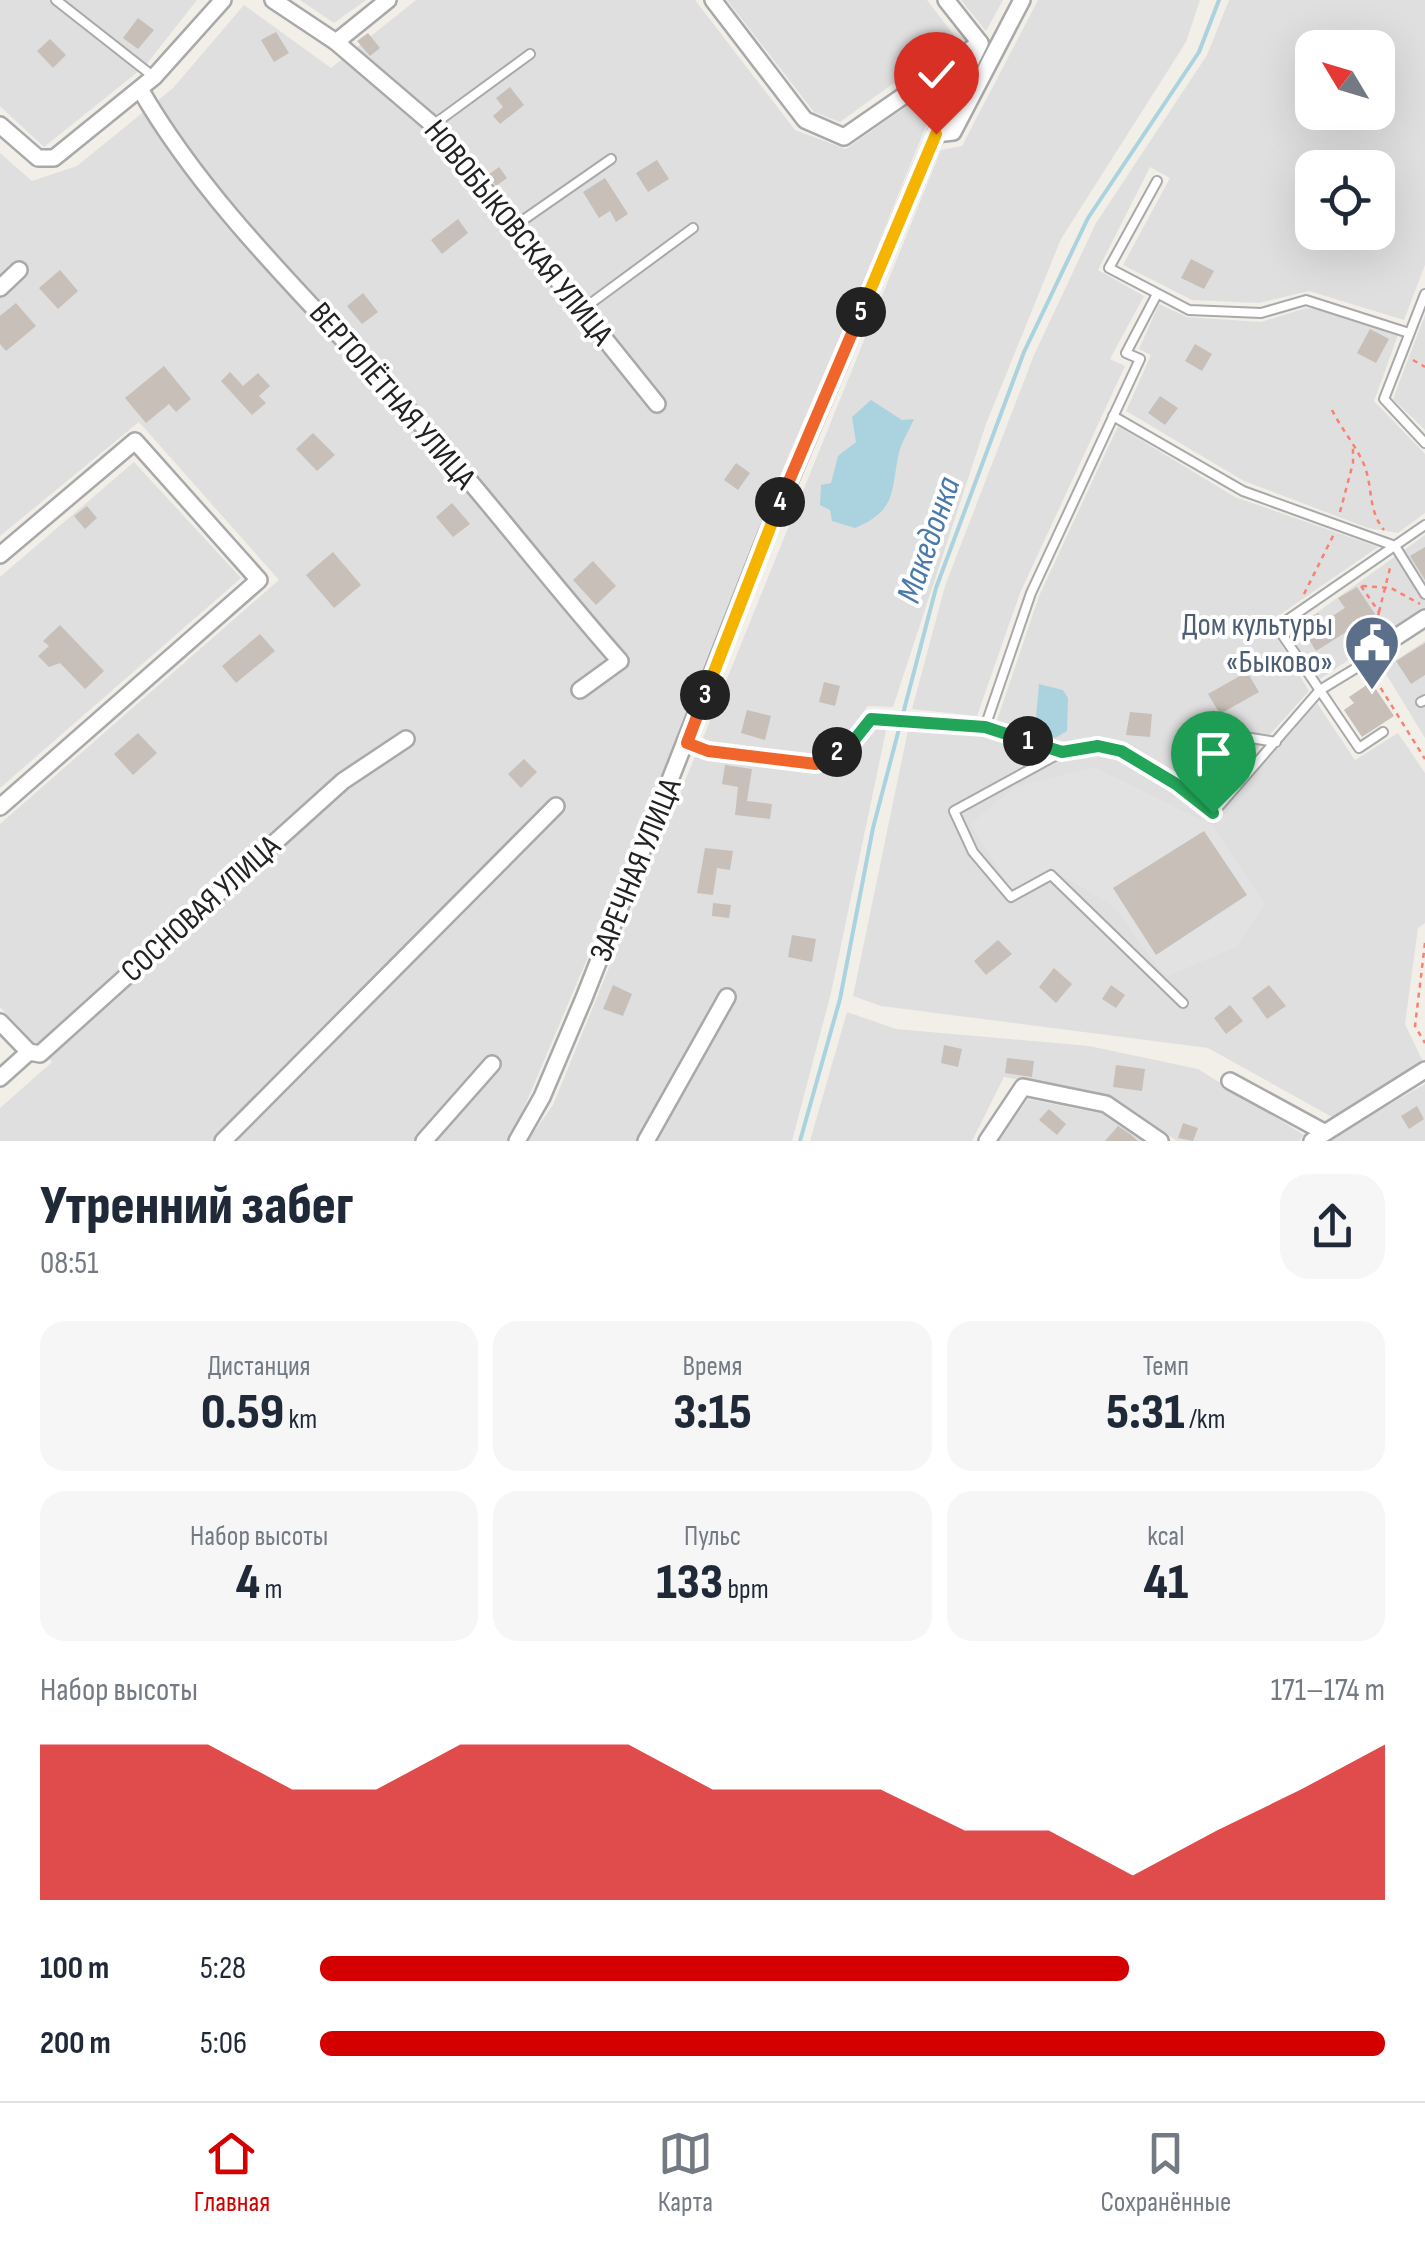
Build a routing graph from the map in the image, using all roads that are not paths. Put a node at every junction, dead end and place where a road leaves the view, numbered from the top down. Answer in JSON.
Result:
{"nodes":[{"id":1,"x":56,"y":0,"type":"edge"},
{"id":2,"x":224,"y":0,"type":"edge"},
{"id":3,"x":273,"y":0,"type":"edge"},
{"id":4,"x":388,"y":0,"type":"edge"},
{"id":5,"x":712,"y":0,"type":"edge"},
{"id":6,"x":946,"y":0,"type":"edge"},
{"id":7,"x":1022,"y":0,"type":"edge"},
{"id":8,"x":336,"y":42,"type":"junction"},
{"id":9,"x":980,"y":43,"type":"junction"},
{"id":10,"x":530,"y":54,"type":"dead end"},
{"id":11,"x":154,"y":77,"type":"junction"},
{"id":12,"x":140,"y":90,"type":"junction"},
{"id":13,"x":433,"y":125,"type":"junction"},
{"id":14,"x":0,"y":126,"type":"edge"},
{"id":15,"x":936,"y":134,"type":"junction"},
{"id":16,"x":611,"y":159,"type":"dead end"},
{"id":17,"x":1156,"y":181,"type":"dead end"},
{"id":18,"x":516,"y":224,"type":"junction"},
{"id":19,"x":693,"y":228,"type":"dead end"},
{"id":20,"x":19,"y":270,"type":"dead end"},
{"id":21,"x":0,"y":288,"type":"edge"},
{"id":22,"x":1156,"y":294,"type":"junction"},
{"id":23,"x":1425,"y":294,"type":"edge"},
{"id":24,"x":583,"y":309,"type":"junction"},
{"id":25,"x":1409,"y":332,"type":"junction"},
{"id":26,"x":657,"y":404,"type":"dead end"},
{"id":27,"x":1114,"y":416,"type":"junction"},
{"id":28,"x":1425,"y":443,"type":"edge"},
{"id":29,"x":1425,"y":525,"type":"edge"},
{"id":30,"x":1395,"y":546,"type":"junction"},
{"id":31,"x":0,"y":555,"type":"edge"},
{"id":32,"x":1425,"y":594,"type":"edge"},
{"id":33,"x":1425,"y":618,"type":"edge"},
{"id":34,"x":1396,"y":637,"type":"joint"},
{"id":35,"x":580,"y":690,"type":"dead end"},
{"id":36,"x":1320,"y":690,"type":"junction"},
{"id":37,"x":1384,"y":732,"type":"dead end"},
{"id":38,"x":1226,"y":734,"type":"dead end"},
{"id":39,"x":406,"y":739,"type":"dead end"},
{"id":40,"x":1276,"y":742,"type":"junction"},
{"id":41,"x":1062,"y":752,"type":"junction"},
{"id":42,"x":556,"y":806,"type":"dead end"},
{"id":43,"x":0,"y":807,"type":"edge"},
{"id":44,"x":727,"y":997,"type":"dead end"},
{"id":45,"x":1182,"y":1003,"type":"dead end"},
{"id":46,"x":0,"y":1022,"type":"edge"},
{"id":47,"x":29,"y":1052,"type":"junction"},
{"id":48,"x":492,"y":1064,"type":"dead end"},
{"id":49,"x":1425,"y":1070,"type":"edge"},
{"id":50,"x":0,"y":1078,"type":"edge"},
{"id":51,"x":1230,"y":1080,"type":"dead end"},
{"id":52,"x":1315,"y":1138,"type":"edge"},
{"id":53,"x":223,"y":1141,"type":"edge"},
{"id":54,"x":424,"y":1141,"type":"edge"},
{"id":55,"x":517,"y":1141,"type":"edge"},
{"id":56,"x":646,"y":1141,"type":"edge"},
{"id":57,"x":987,"y":1141,"type":"edge"},
{"id":58,"x":1160,"y":1141,"type":"edge"}],
"edges":[{"from":1,"to":11,"type":"lane"},
{"from":2,"to":11,"type":"street"},
{"from":3,"to":8,"type":"street","name":"НОВОБЫКОВСКАЯ УЛИЦА"},
{"from":4,"to":8,"type":"street"},
{"from":5,"to":9,"type":"street"},
{"from":6,"to":9,"type":"street"},
{"from":7,"to":15,"type":"street"},
{"from":8,"to":13,"type":"street","name":"НОВОБЫКОВСКАЯ УЛИЦА"},
{"from":9,"to":15,"type":"street","name":"ЗАРЕЧНАЯ УЛИЦА"},
{"from":10,"to":13,"type":"lane"},
{"from":11,"to":12,"type":"street"},
{"from":12,"to":14,"type":"street"},
{"from":12,"to":35,"type":"street","name":"ВЕРТОЛЁТНАЯ УЛИЦА"},
{"from":13,"to":18,"type":"street","name":"НОВОБЫКОВСКАЯ УЛИЦА"},
{"from":15,"to":55,"type":"street","name":"ЗАРЕЧНАЯ УЛИЦА"},
{"from":16,"to":18,"type":"lane"},
{"from":17,"to":22,"type":"lane"},
{"from":18,"to":24,"type":"street","name":"НОВОБЫКОВСКАЯ УЛИЦА"},
{"from":19,"to":24,"type":"lane"},
{"from":20,"to":21,"type":"street"},
{"from":22,"to":25,"type":"lane"},
{"from":22,"to":27,"type":"lane"},
{"from":23,"to":25,"type":"lane"},
{"from":24,"to":26,"type":"street","name":"НОВОБЫКОВСКАЯ УЛИЦА"},
{"from":25,"to":28,"type":"lane"},
{"from":27,"to":30,"type":"lane"},
{"from":27,"to":41,"type":"lane"},
{"from":29,"to":30,"type":"lane"},
{"from":30,"to":32,"type":"lane"},
{"from":30,"to":36,"type":"lane"},
{"from":31,"to":43,"type":"street"},
{"from":33,"to":34,"type":"street"},
{"from":34,"to":36,"type":"lane"},
{"from":36,"to":37,"type":"lane"},
{"from":36,"to":40,"type":"lane"},
{"from":38,"to":40,"type":"lane"},
{"from":39,"to":47,"type":"street","name":"СОСНОВАЯ УЛИЦА"},
{"from":40,"to":41,"type":"lane"},
{"from":41,"to":45,"type":"lane"},
{"from":42,"to":53,"type":"street"},
{"from":44,"to":56,"type":"street"},
{"from":46,"to":47,"type":"street"},
{"from":47,"to":50,"type":"street","name":"СОСНОВАЯ УЛИЦА"},
{"from":48,"to":54,"type":"street"},
{"from":49,"to":52,"type":"street"},
{"from":51,"to":52,"type":"street"},
{"from":57,"to":58,"type":"street"}]}
